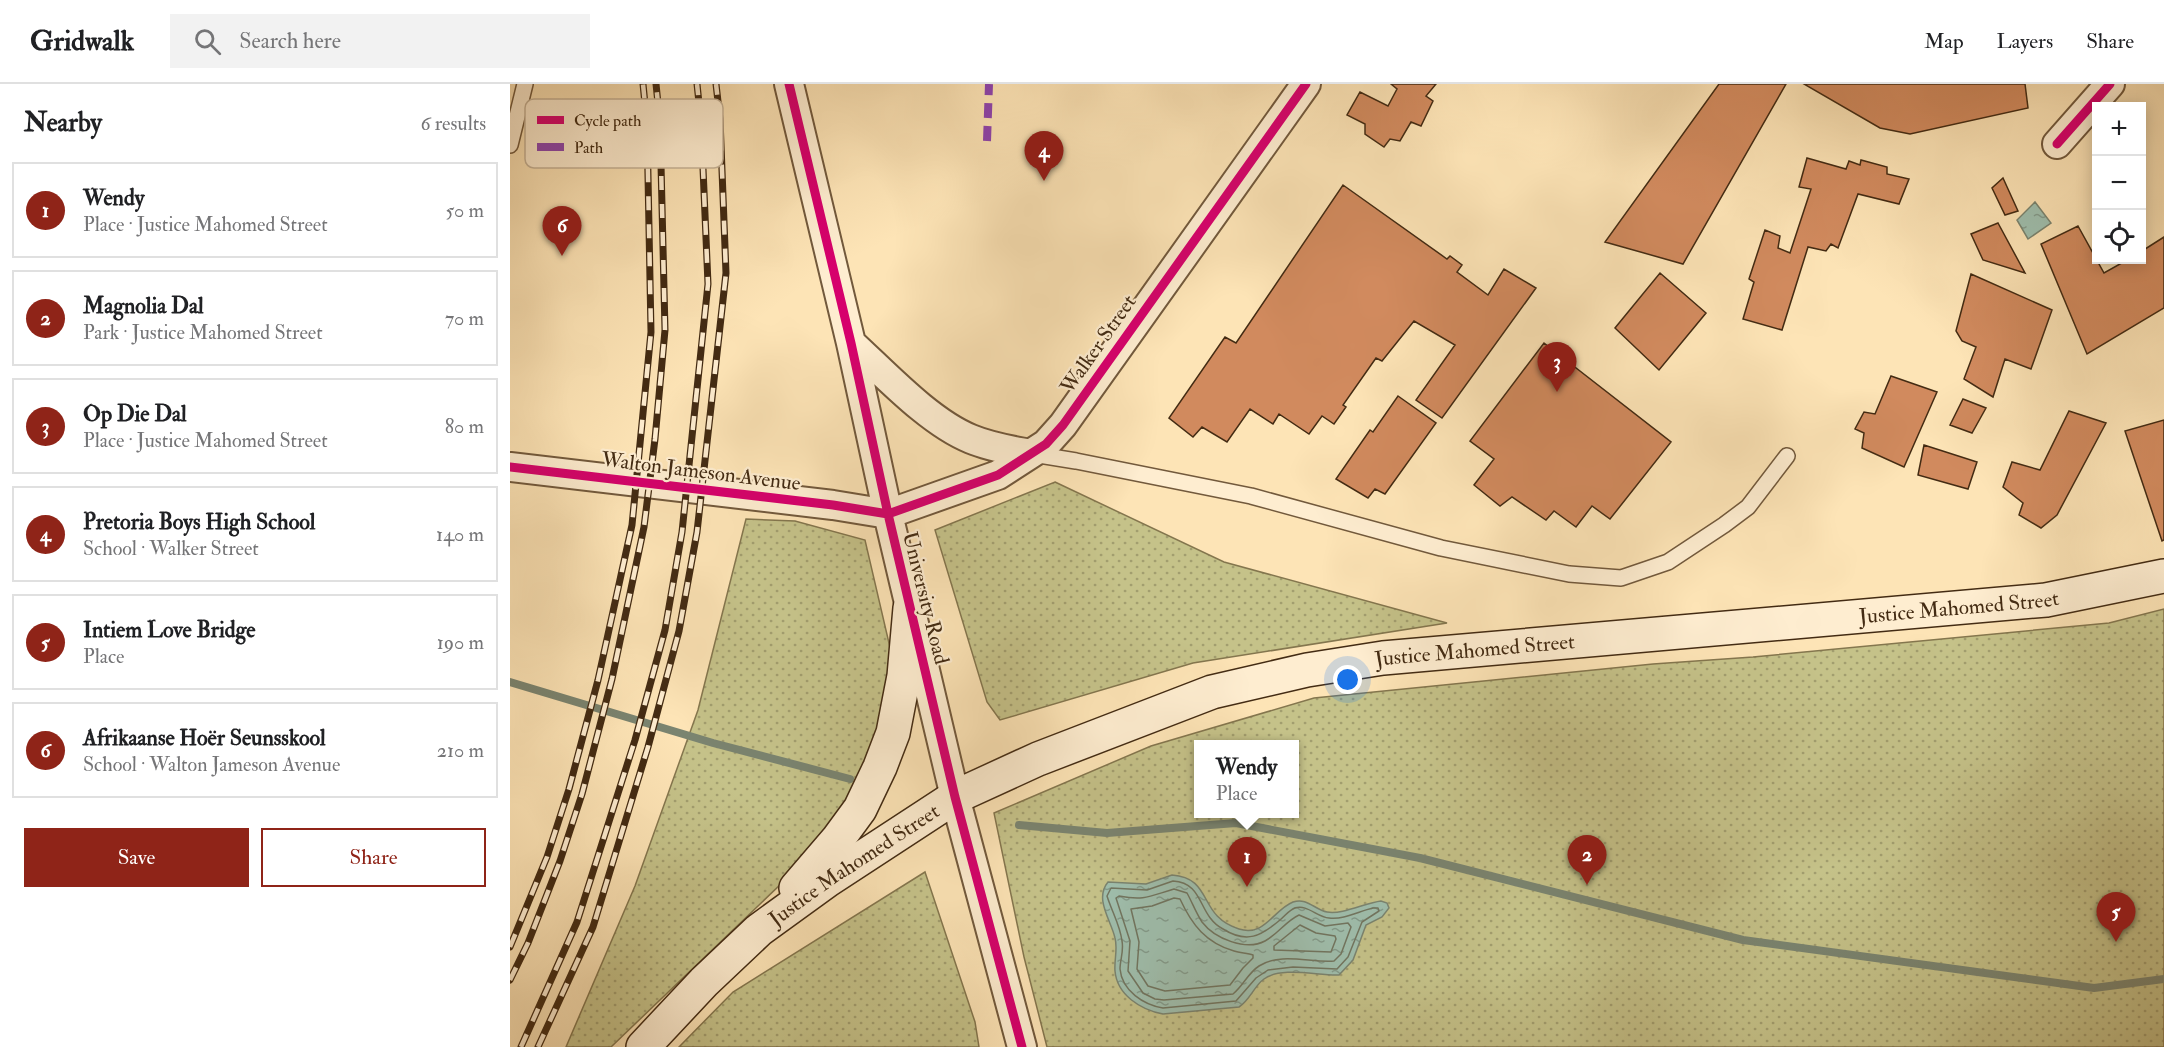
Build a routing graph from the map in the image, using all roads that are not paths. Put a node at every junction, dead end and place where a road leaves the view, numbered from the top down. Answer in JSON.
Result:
{"nodes":[{"id":1,"x":525,"y":84,"type":"edge"},
{"id":2,"x":789,"y":84,"type":"edge"},
{"id":3,"x":1306,"y":84,"type":"edge"},
{"id":4,"x":2110,"y":84,"type":"edge"},
{"id":5,"x":2057,"y":144,"type":"dead end"},
{"id":6,"x":510,"y":145,"type":"edge"},
{"id":7,"x":851,"y":344,"type":"junction"},
{"id":8,"x":1030,"y":454,"type":"junction"},
{"id":9,"x":1787,"y":456,"type":"dead end"},
{"id":10,"x":510,"y":466,"type":"edge"},
{"id":11,"x":888,"y":514,"type":"junction"},
{"id":12,"x":2164,"y":576,"type":"edge"},
{"id":13,"x":910,"y":608,"type":"junction"},
{"id":14,"x":956,"y":797,"type":"junction"},
{"id":15,"x":759,"y":930,"type":"junction"},
{"id":16,"x":644,"y":1047,"type":"edge"},
{"id":17,"x":1022,"y":1047,"type":"edge"}],
"edges":[{"from":1,"to":6,"type":"lane"},
{"from":2,"to":7,"type":"street","name":"University Road"},
{"from":3,"to":8,"type":"street","name":"Walker Street"},
{"from":4,"to":5,"type":"street"},
{"from":7,"to":8,"type":"street"},
{"from":7,"to":11,"type":"street","name":"University Road"},
{"from":8,"to":9,"type":"lane"},
{"from":8,"to":11,"type":"street","name":"Walker Street"},
{"from":10,"to":11,"type":"street","name":"Walton Jameson Avenue"},
{"from":11,"to":13,"type":"street","name":"University Road"},
{"from":12,"to":14,"type":"main road","name":"Justice Mahomed Street"},
{"from":13,"to":14,"type":"street","name":"University Road"},
{"from":13,"to":15,"type":"main road"},
{"from":14,"to":15,"type":"main road","name":"Justice Mahomed Street"},
{"from":14,"to":17,"type":"street","name":"University Road"},
{"from":15,"to":16,"type":"main road","name":"Justice Mahomed Street"}]}
